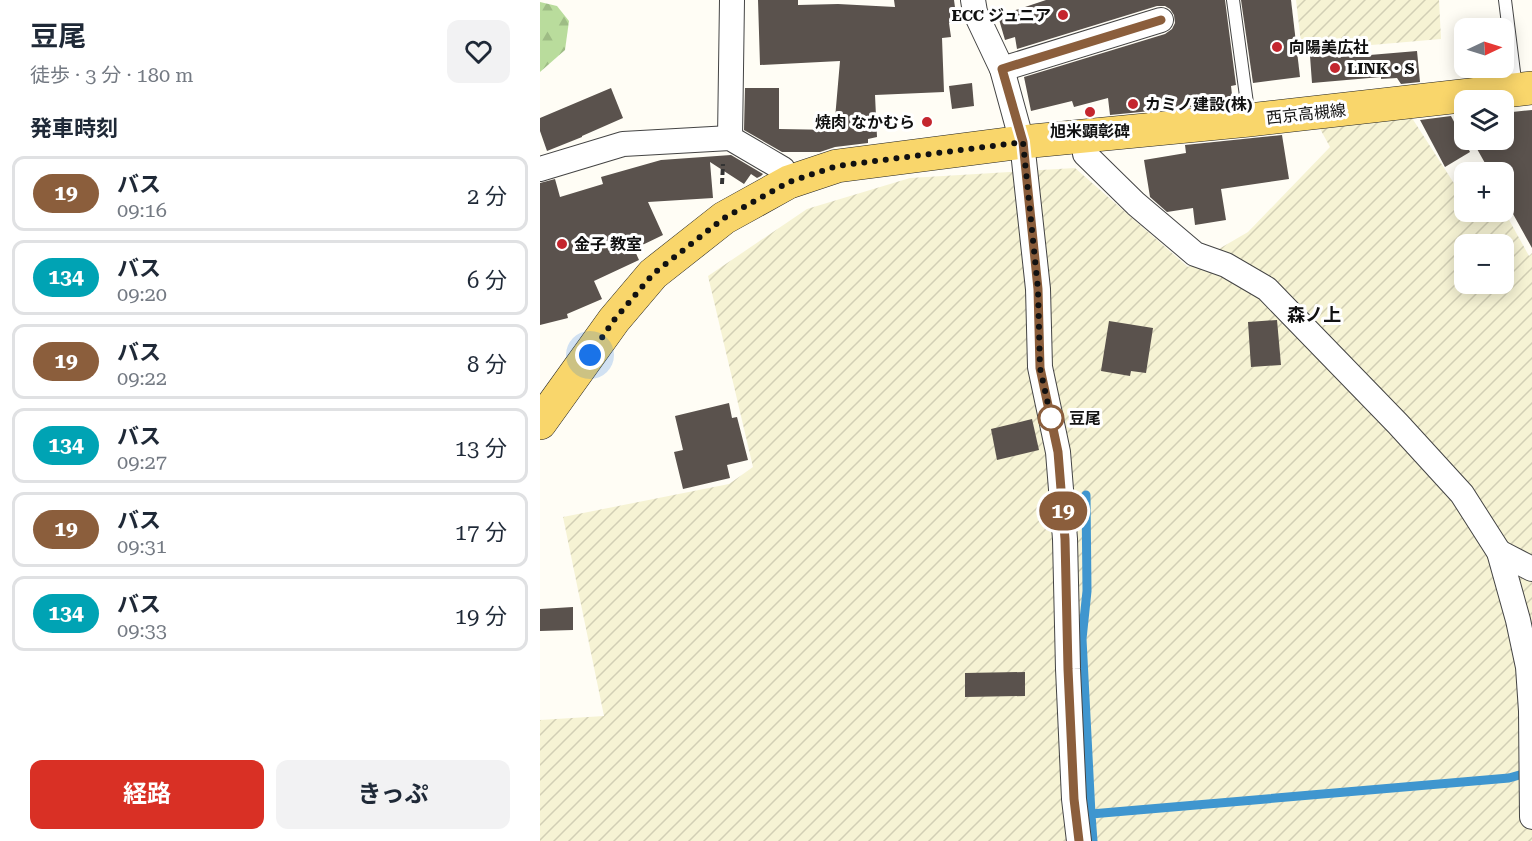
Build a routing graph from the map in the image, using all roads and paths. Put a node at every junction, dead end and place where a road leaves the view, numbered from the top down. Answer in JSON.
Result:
{"nodes":[{"id":1,"x":732,"y":0,"type":"edge"},
{"id":2,"x":973,"y":0,"type":"edge"},
{"id":3,"x":1233,"y":0,"type":"edge"},
{"id":4,"x":1505,"y":0,"type":"edge"},
{"id":5,"x":1161,"y":20,"type":"dead end"},
{"id":6,"x":1002,"y":69,"type":"junction"},
{"id":7,"x":1524,"y":89,"type":"edge"},
{"id":8,"x":1249,"y":120,"type":"junction"},
{"id":9,"x":1084,"y":137,"type":"junction"},
{"id":10,"x":730,"y":138,"type":"junction"},
{"id":11,"x":1023,"y":142,"type":"junction"},
{"id":12,"x":540,"y":169,"type":"edge"},
{"id":13,"x":789,"y":182,"type":"junction"},
{"id":14,"x":724,"y":218,"type":"junction"},
{"id":15,"x":540,"y":423,"type":"edge"},
{"id":16,"x":1499,"y":552,"type":"junction"},
{"id":17,"x":1532,"y":569,"type":"edge"},
{"id":18,"x":1531,"y":771,"type":"edge"},
{"id":19,"x":1532,"y":817,"type":"edge"},
{"id":20,"x":1079,"y":841,"type":"edge"}],
"edges":[{"from":1,"to":10,"type":"street"},
{"from":2,"to":6,"type":"street"},
{"from":3,"to":8,"type":"lane"},
{"from":4,"to":7,"type":"lane"},
{"from":5,"to":6,"type":"street"},
{"from":6,"to":11,"type":"street"},
{"from":7,"to":8,"type":"main road","name":"西京高槻線"},
{"from":8,"to":9,"type":"main road","name":"西京高槻線"},
{"from":9,"to":11,"type":"main road","name":"西京高槻線"},
{"from":9,"to":16,"type":"street"},
{"from":10,"to":12,"type":"street"},
{"from":10,"to":13,"type":"street"},
{"from":10,"to":14,"type":"path"},
{"from":11,"to":13,"type":"main road","name":"西京高槻線"},
{"from":11,"to":20,"type":"street"},
{"from":13,"to":14,"type":"main road","name":"西京高槻線"},
{"from":14,"to":15,"type":"main road","name":"西京高槻線"},
{"from":16,"to":17,"type":"street"},
{"from":16,"to":18,"type":"street"},
{"from":18,"to":19,"type":"street"}]}
